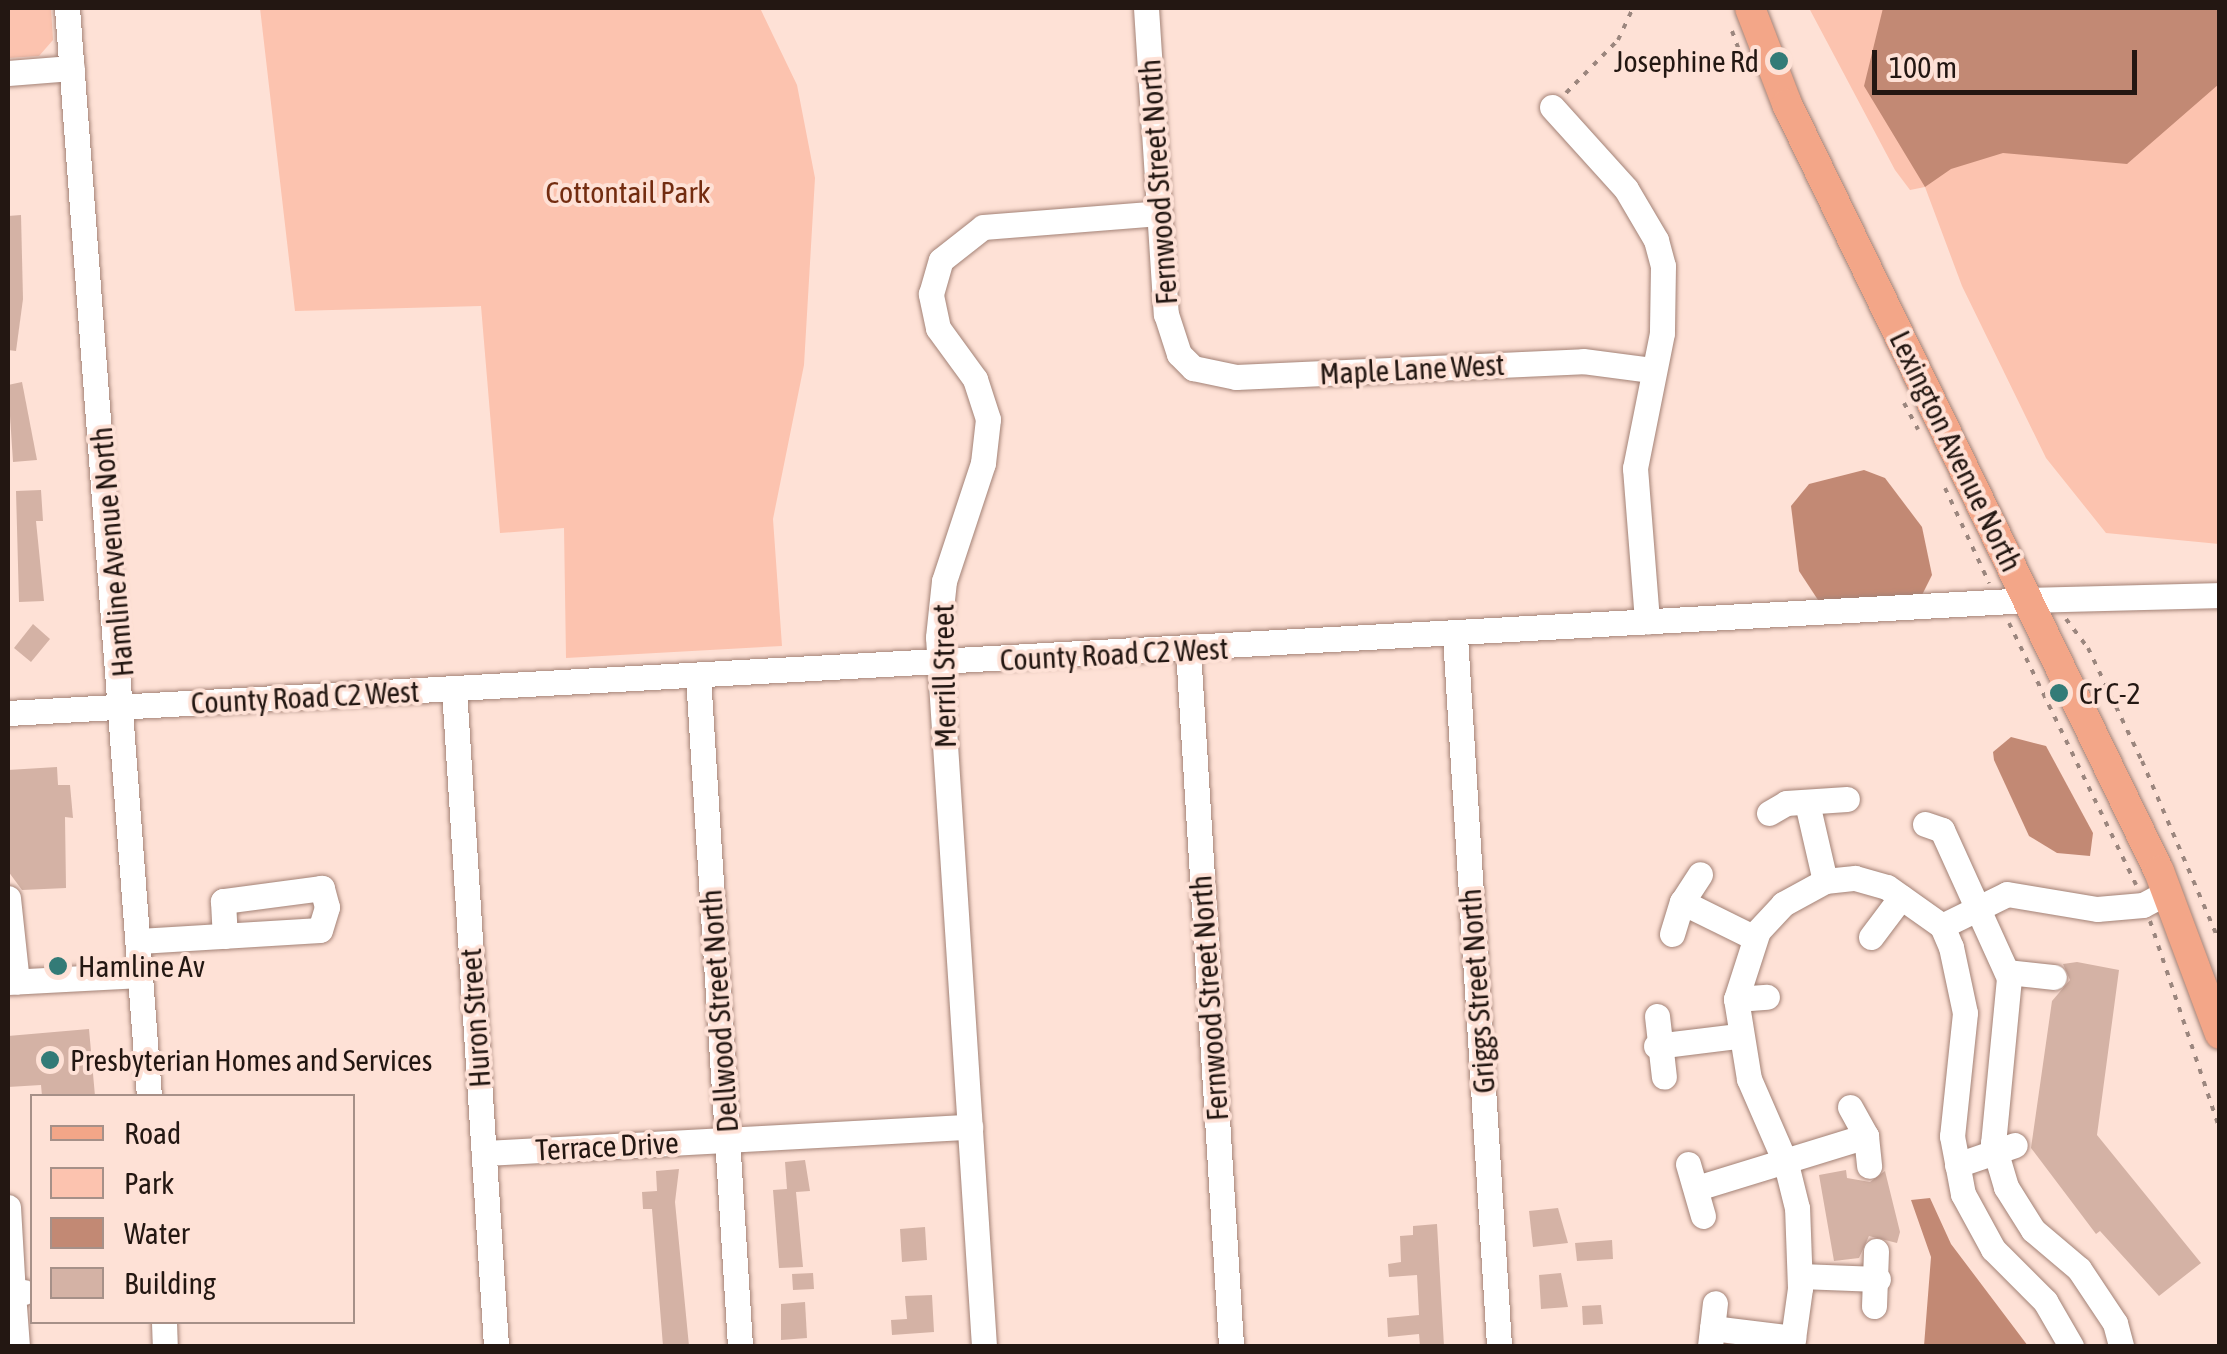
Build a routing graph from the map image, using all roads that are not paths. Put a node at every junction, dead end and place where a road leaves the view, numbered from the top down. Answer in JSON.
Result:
{"nodes":[{"id":1,"x":67,"y":8,"type":"edge"},
{"id":2,"x":1146,"y":8,"type":"edge"},
{"id":3,"x":1740,"y":15,"type":"edge"},
{"id":4,"x":72,"y":68,"type":"junction"},
{"id":5,"x":8,"y":72,"type":"edge"},
{"id":6,"x":1552,"y":107,"type":"road end"},
{"id":7,"x":1159,"y":213,"type":"junction"},
{"id":8,"x":1179,"y":354,"type":"joint"},
{"id":9,"x":1651,"y":370,"type":"junction"},
{"id":10,"x":2220,"y":595,"type":"edge"},
{"id":11,"x":2013,"y":601,"type":"junction"},
{"id":12,"x":1647,"y":622,"type":"junction"},
{"id":13,"x":1455,"y":636,"type":"junction"},
{"id":14,"x":1188,"y":650,"type":"junction"},
{"id":15,"x":939,"y":664,"type":"junction"},
{"id":16,"x":698,"y":676,"type":"junction"},
{"id":17,"x":454,"y":689,"type":"junction"},
{"id":18,"x":124,"y":706,"type":"junction"},
{"id":19,"x":8,"y":712,"type":"edge"},
{"id":20,"x":1847,"y":798,"type":"dead end"},
{"id":21,"x":1807,"y":803,"type":"junction"},
{"id":22,"x":1769,"y":813,"type":"dead end"},
{"id":23,"x":1925,"y":824,"type":"dead end"},
{"id":24,"x":1700,"y":874,"type":"dead end"},
{"id":25,"x":1825,"y":880,"type":"junction"},
{"id":26,"x":1901,"y":897,"type":"junction"},
{"id":27,"x":2155,"y":898,"type":"junction"},
{"id":28,"x":1682,"y":902,"type":"junction"},
{"id":29,"x":1980,"y":906,"type":"junction"},
{"id":30,"x":9,"y":915,"type":"edge"},
{"id":31,"x":1942,"y":926,"type":"junction"},
{"id":32,"x":1672,"y":934,"type":"dead end"},
{"id":33,"x":225,"y":936,"type":"dead end"},
{"id":34,"x":1871,"y":937,"type":"dead end"},
{"id":35,"x":1755,"y":938,"type":"junction"},
{"id":36,"x":139,"y":941,"type":"junction"},
{"id":37,"x":2007,"y":972,"type":"junction"},
{"id":38,"x":141,"y":975,"type":"junction"},
{"id":39,"x":2054,"y":977,"type":"dead end"},
{"id":40,"x":12,"y":982,"type":"edge"},
{"id":41,"x":1768,"y":997,"type":"dead end"},
{"id":42,"x":1736,"y":999,"type":"junction"},
{"id":43,"x":1658,"y":1016,"type":"dead end"},
{"id":44,"x":2220,"y":1034,"type":"edge"},
{"id":45,"x":1738,"y":1036,"type":"junction"},
{"id":46,"x":1656,"y":1046,"type":"junction"},
{"id":47,"x":1664,"y":1078,"type":"dead end"},
{"id":48,"x":149,"y":1094,"type":"edge"},
{"id":49,"x":1850,"y":1107,"type":"dead end"},
{"id":50,"x":970,"y":1127,"type":"junction"},
{"id":51,"x":1866,"y":1136,"type":"junction"},
{"id":52,"x":727,"y":1140,"type":"junction"},
{"id":53,"x":2009,"y":1145,"type":"junction"},
{"id":54,"x":484,"y":1153,"type":"junction"},
{"id":55,"x":1688,"y":1164,"type":"dead end"},
{"id":56,"x":1786,"y":1164,"type":"junction"},
{"id":57,"x":1957,"y":1165,"type":"junction"},
{"id":58,"x":1869,"y":1166,"type":"dead end"},
{"id":59,"x":1697,"y":1188,"type":"junction"},
{"id":60,"x":8,"y":1208,"type":"edge"},
{"id":61,"x":1703,"y":1216,"type":"dead end"},
{"id":62,"x":1876,"y":1250,"type":"dead end"},
{"id":63,"x":1800,"y":1276,"type":"junction"},
{"id":64,"x":1878,"y":1278,"type":"junction"},
{"id":65,"x":22,"y":1292,"type":"edge"},
{"id":66,"x":1874,"y":1306,"type":"dead end"},
{"id":67,"x":1712,"y":1326,"type":"edge"},
{"id":68,"x":1793,"y":1342,"type":"edge"},
{"id":69,"x":17,"y":1346,"type":"edge"},
{"id":70,"x":496,"y":1346,"type":"edge"},
{"id":71,"x":740,"y":1346,"type":"edge"},
{"id":72,"x":984,"y":1346,"type":"edge"},
{"id":73,"x":1231,"y":1346,"type":"edge"},
{"id":74,"x":1500,"y":1346,"type":"edge"},
{"id":75,"x":2071,"y":1346,"type":"edge"},
{"id":76,"x":2120,"y":1346,"type":"edge"}],
"edges":[{"from":1,"to":4,"type":"street","name":"Hamline Avenue North"},
{"from":2,"to":7,"type":"street","name":"Fernwood Street North"},
{"from":3,"to":11,"type":"main road","name":"Lexington Avenue North"},
{"from":4,"to":5,"type":"street"},
{"from":4,"to":18,"type":"street","name":"Hamline Avenue North"},
{"from":6,"to":9,"type":"street"},
{"from":7,"to":8,"type":"street","name":"Fernwood Street North"},
{"from":7,"to":15,"type":"street","name":"Merrill Street"},
{"from":8,"to":9,"type":"street","name":"Maple Lane West"},
{"from":9,"to":12,"type":"street"},
{"from":10,"to":11,"type":"street","name":"County Road C2 West"},
{"from":11,"to":12,"type":"street","name":"County Road C2 West"},
{"from":11,"to":27,"type":"main road","name":"Lexington Avenue North"},
{"from":12,"to":13,"type":"street","name":"County Road C2 West"},
{"from":13,"to":14,"type":"street","name":"County Road C2 West"},
{"from":13,"to":74,"type":"street","name":"Griggs Street North"},
{"from":14,"to":15,"type":"street","name":"County Road C2 West"},
{"from":14,"to":73,"type":"street","name":"Fernwood Street North"},
{"from":15,"to":16,"type":"street","name":"County Road C2 West"},
{"from":15,"to":50,"type":"street","name":"Merrill Street"},
{"from":16,"to":17,"type":"street","name":"County Road C2 West"},
{"from":16,"to":52,"type":"street","name":"Dellwood Street North"},
{"from":17,"to":18,"type":"street","name":"County Road C2 West"},
{"from":17,"to":54,"type":"street","name":"Huron Street"},
{"from":18,"to":19,"type":"street","name":"County Road C2 West"},
{"from":18,"to":36,"type":"street","name":"Hamline Avenue North"},
{"from":20,"to":21,"type":"street"},
{"from":21,"to":22,"type":"street"},
{"from":21,"to":25,"type":"street"},
{"from":23,"to":29,"type":"street"},
{"from":24,"to":28,"type":"street"},
{"from":25,"to":26,"type":"street"},
{"from":25,"to":35,"type":"street"},
{"from":26,"to":31,"type":"street"},
{"from":26,"to":34,"type":"street"},
{"from":27,"to":29,"type":"street"},
{"from":27,"to":44,"type":"main road","name":"Lexington Avenue North"},
{"from":28,"to":32,"type":"street"},
{"from":28,"to":35,"type":"street"},
{"from":29,"to":31,"type":"street"},
{"from":29,"to":37,"type":"street"},
{"from":30,"to":40,"type":"street"},
{"from":31,"to":57,"type":"street"},
{"from":33,"to":36,"type":"street"},
{"from":35,"to":42,"type":"street"},
{"from":36,"to":38,"type":"street","name":"Hamline Avenue North"},
{"from":37,"to":39,"type":"street"},
{"from":37,"to":53,"type":"street"},
{"from":38,"to":40,"type":"street"},
{"from":38,"to":48,"type":"street","name":"Hamline Avenue North"},
{"from":41,"to":42,"type":"street"},
{"from":42,"to":45,"type":"street"},
{"from":43,"to":46,"type":"street"},
{"from":45,"to":46,"type":"street"},
{"from":45,"to":56,"type":"street"},
{"from":46,"to":47,"type":"street"},
{"from":49,"to":51,"type":"street"},
{"from":50,"to":52,"type":"street","name":"Terrace Drive"},
{"from":50,"to":72,"type":"street","name":"Merrill Street"},
{"from":51,"to":56,"type":"street"},
{"from":51,"to":58,"type":"street"},
{"from":52,"to":54,"type":"street","name":"Terrace Drive"},
{"from":52,"to":71,"type":"street","name":"Dellwood Street North"},
{"from":53,"to":57,"type":"street"},
{"from":53,"to":76,"type":"street"},
{"from":54,"to":70,"type":"street","name":"Huron Street"},
{"from":55,"to":59,"type":"street"},
{"from":56,"to":59,"type":"street"},
{"from":56,"to":63,"type":"street"},
{"from":57,"to":75,"type":"street"},
{"from":59,"to":61,"type":"street"},
{"from":60,"to":65,"type":"street"},
{"from":62,"to":64,"type":"street"},
{"from":63,"to":64,"type":"street"},
{"from":63,"to":68,"type":"street"},
{"from":64,"to":66,"type":"street"},
{"from":65,"to":69,"type":"street"},
{"from":67,"to":68,"type":"street"}]}
